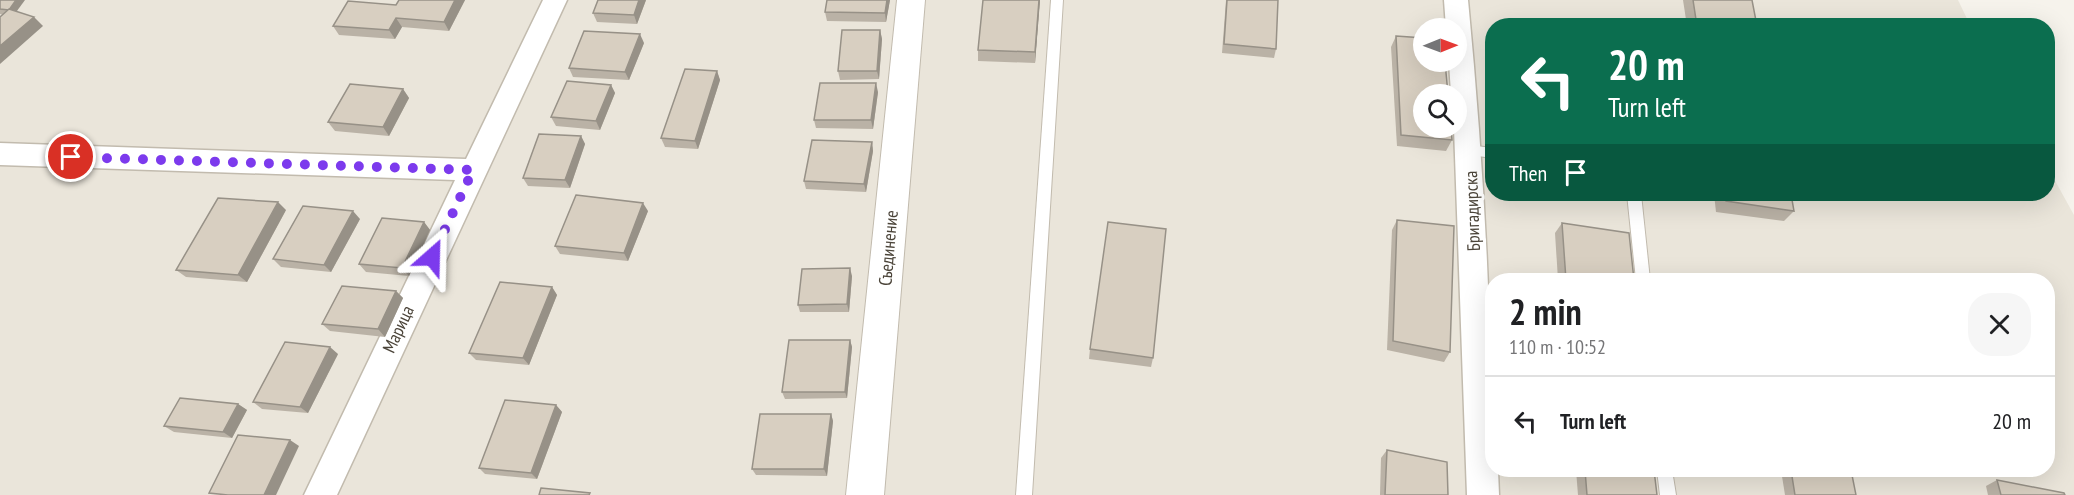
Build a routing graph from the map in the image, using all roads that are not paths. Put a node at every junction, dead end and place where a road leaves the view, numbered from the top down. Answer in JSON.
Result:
{"nodes":[{"id":1,"x":555,"y":0,"type":"edge"},
{"id":2,"x":911,"y":0,"type":"edge"},
{"id":3,"x":1057,"y":0,"type":"edge"},
{"id":4,"x":1456,"y":0,"type":"edge"},
{"id":5,"x":1481,"y":151,"type":"edge"},
{"id":6,"x":0,"y":154,"type":"edge"},
{"id":7,"x":473,"y":170,"type":"junction"},
{"id":8,"x":1635,"y":201,"type":"edge"},
{"id":9,"x":1643,"y":273,"type":"edge"},
{"id":10,"x":1666,"y":477,"type":"edge"},
{"id":11,"x":320,"y":495,"type":"edge"},
{"id":12,"x":865,"y":495,"type":"edge"},
{"id":13,"x":1024,"y":495,"type":"edge"},
{"id":14,"x":1483,"y":495,"type":"edge"},
{"id":15,"x":1668,"y":495,"type":"edge"}],
"edges":[{"from":1,"to":7,"type":"street","name":"Марица"},
{"from":2,"to":12,"type":"street","name":"Съединение"},
{"from":3,"to":13,"type":"lane"},
{"from":4,"to":5,"type":"street","name":"Бригадирска"},
{"from":5,"to":14,"type":"street","name":"Бригадирска"},
{"from":6,"to":7,"type":"street"},
{"from":7,"to":11,"type":"street","name":"Марица"},
{"from":8,"to":9,"type":"lane"},
{"from":10,"to":15,"type":"lane"}]}
